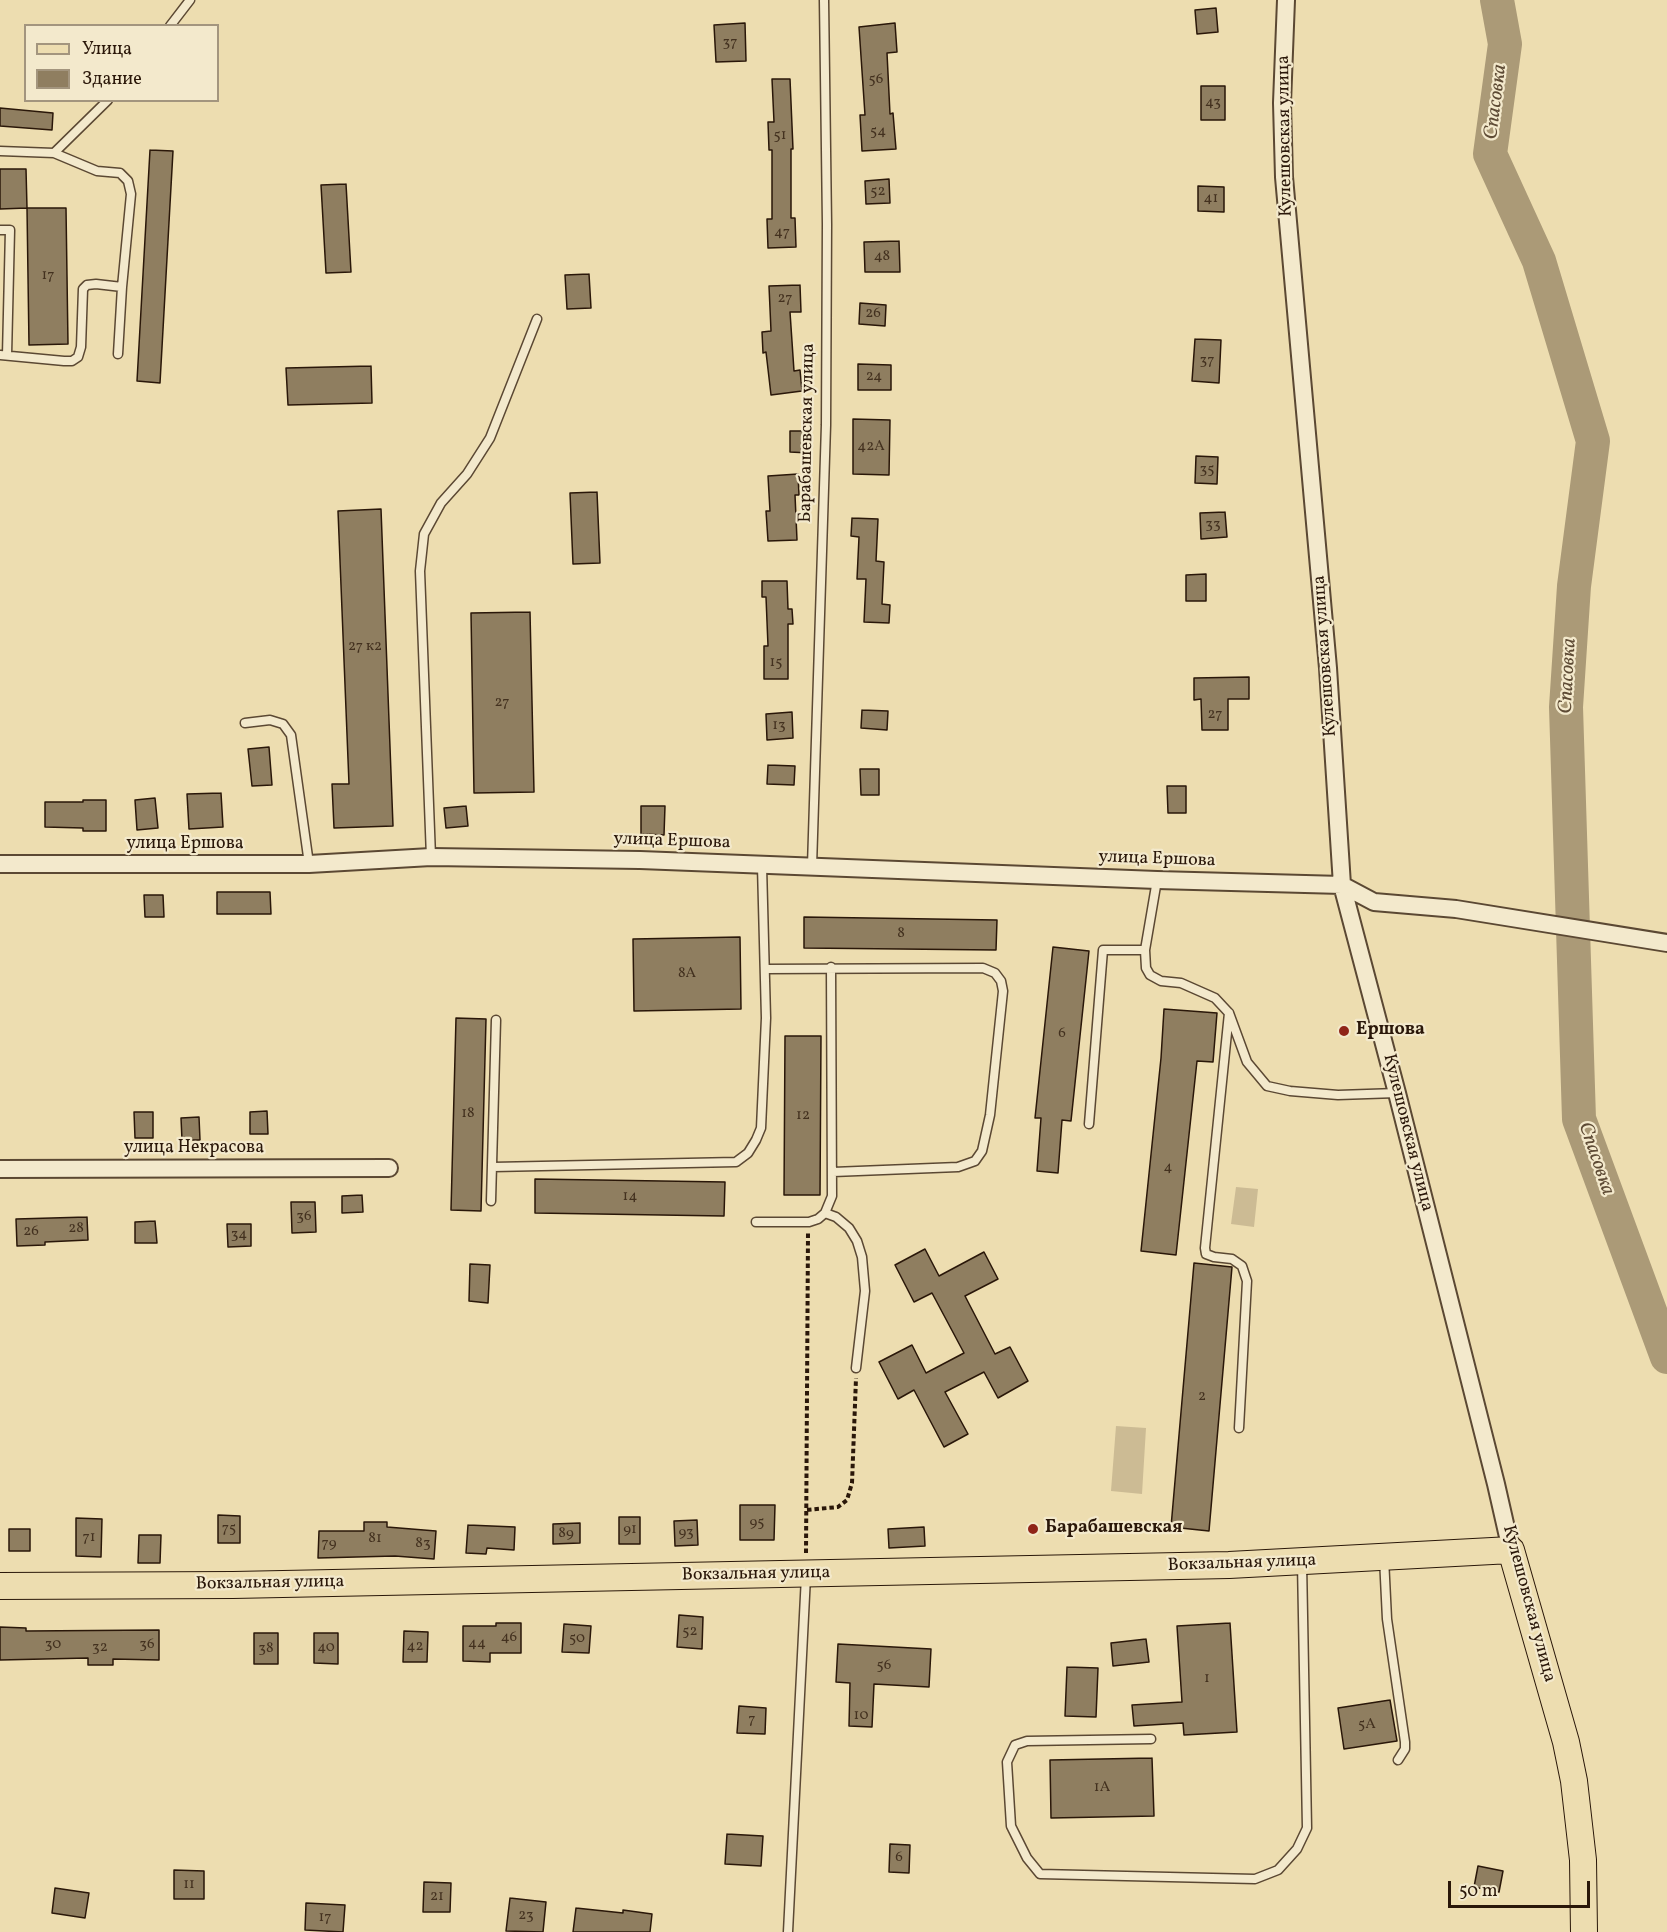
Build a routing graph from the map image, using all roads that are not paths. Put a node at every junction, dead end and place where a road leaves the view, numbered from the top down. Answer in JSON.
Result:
{"nodes":[{"id":1,"x":190,"y":0,"type":"edge"},
{"id":2,"x":824,"y":0,"type":"edge"},
{"id":3,"x":1286,"y":0,"type":"edge"},
{"id":4,"x":172,"y":24,"type":"edge"},
{"id":5,"x":106,"y":102,"type":"edge"},
{"id":6,"x":0,"y":151,"type":"edge"},
{"id":7,"x":54,"y":153,"type":"junction"},
{"id":8,"x":0,"y":230,"type":"edge"},
{"id":9,"x":122,"y":286,"type":"junction"},
{"id":10,"x":537,"y":319,"type":"dead end"},
{"id":11,"x":118,"y":354,"type":"dead end"},
{"id":12,"x":4,"y":355,"type":"edge"},
{"id":13,"x":245,"y":723,"type":"dead end"},
{"id":14,"x":430,"y":857,"type":"junction"},
{"id":15,"x":0,"y":864,"type":"edge"},
{"id":16,"x":309,"y":864,"type":"junction"},
{"id":17,"x":762,"y":866,"type":"junction"},
{"id":18,"x":812,"y":866,"type":"junction"},
{"id":19,"x":1157,"y":880,"type":"junction"},
{"id":20,"x":1342,"y":885,"type":"junction"},
{"id":21,"x":1667,"y":943,"type":"edge"},
{"id":22,"x":1144,"y":950,"type":"junction"},
{"id":23,"x":831,"y":967,"type":"junction"},
{"id":24,"x":765,"y":969,"type":"junction"},
{"id":25,"x":1228,"y":1013,"type":"junction"},
{"id":26,"x":496,"y":1020,"type":"dead end"},
{"id":27,"x":1397,"y":1093,"type":"junction"},
{"id":28,"x":1089,"y":1124,"type":"dead end"},
{"id":29,"x":493,"y":1167,"type":"junction"},
{"id":30,"x":389,"y":1168,"type":"dead end"},
{"id":31,"x":0,"y":1169,"type":"edge"},
{"id":32,"x":833,"y":1172,"type":"junction"},
{"id":33,"x":491,"y":1201,"type":"dead end"},
{"id":34,"x":825,"y":1213,"type":"junction"},
{"id":35,"x":756,"y":1222,"type":"dead end"},
{"id":36,"x":856,"y":1368,"type":"road end"},
{"id":37,"x":1239,"y":1428,"type":"dead end"},
{"id":38,"x":1511,"y":1550,"type":"junction"},
{"id":39,"x":1384,"y":1558,"type":"junction"},
{"id":40,"x":1302,"y":1563,"type":"junction"},
{"id":41,"x":806,"y":1574,"type":"junction"},
{"id":42,"x":0,"y":1586,"type":"edge"},
{"id":43,"x":1151,"y":1739,"type":"dead end"},
{"id":44,"x":1398,"y":1760,"type":"dead end"},
{"id":45,"x":788,"y":1932,"type":"edge"},
{"id":46,"x":1584,"y":1932,"type":"edge"}],
"edges":[{"from":1,"to":4,"type":"lane"},
{"from":2,"to":18,"type":"lane","name":"Барабашевская улица"},
{"from":3,"to":20,"type":"street","name":"Кулешовская улица"},
{"from":5,"to":7,"type":"lane"},
{"from":6,"to":7,"type":"lane"},
{"from":7,"to":9,"type":"lane"},
{"from":8,"to":12,"type":"lane"},
{"from":9,"to":11,"type":"lane"},
{"from":9,"to":12,"type":"lane"},
{"from":10,"to":14,"type":"lane"},
{"from":13,"to":16,"type":"lane"},
{"from":14,"to":16,"type":"street","name":"улица Ершова"},
{"from":14,"to":17,"type":"street","name":"улица Ершова"},
{"from":15,"to":16,"type":"street","name":"улица Ершова"},
{"from":17,"to":18,"type":"street","name":"улица Ершова"},
{"from":17,"to":24,"type":"lane"},
{"from":18,"to":19,"type":"street","name":"улица Ершова"},
{"from":19,"to":20,"type":"street","name":"улица Ершова"},
{"from":19,"to":22,"type":"lane"},
{"from":20,"to":21,"type":"street"},
{"from":20,"to":27,"type":"street","name":"Кулешовская улица"},
{"from":22,"to":25,"type":"lane"},
{"from":22,"to":28,"type":"lane"},
{"from":23,"to":24,"type":"lane"},
{"from":23,"to":32,"type":"lane"},
{"from":23,"to":32,"type":"lane"},
{"from":24,"to":29,"type":"lane"},
{"from":25,"to":27,"type":"lane"},
{"from":25,"to":37,"type":"lane"},
{"from":26,"to":29,"type":"lane"},
{"from":27,"to":38,"type":"street","name":"Кулешовская улица"},
{"from":29,"to":33,"type":"lane"},
{"from":30,"to":31,"type":"street","name":"улица Некрасова"},
{"from":32,"to":34,"type":"lane"},
{"from":34,"to":35,"type":"lane"},
{"from":34,"to":36,"type":"lane"},
{"from":38,"to":39,"type":"main road","name":"Вокзальная улица"},
{"from":38,"to":46,"type":"main road","name":"Кулешовская улица"},
{"from":39,"to":40,"type":"main road","name":"Вокзальная улица"},
{"from":39,"to":44,"type":"lane"},
{"from":40,"to":41,"type":"main road","name":"Вокзальная улица"},
{"from":40,"to":43,"type":"lane"},
{"from":41,"to":42,"type":"main road","name":"Вокзальная улица"},
{"from":41,"to":45,"type":"lane"}]}
